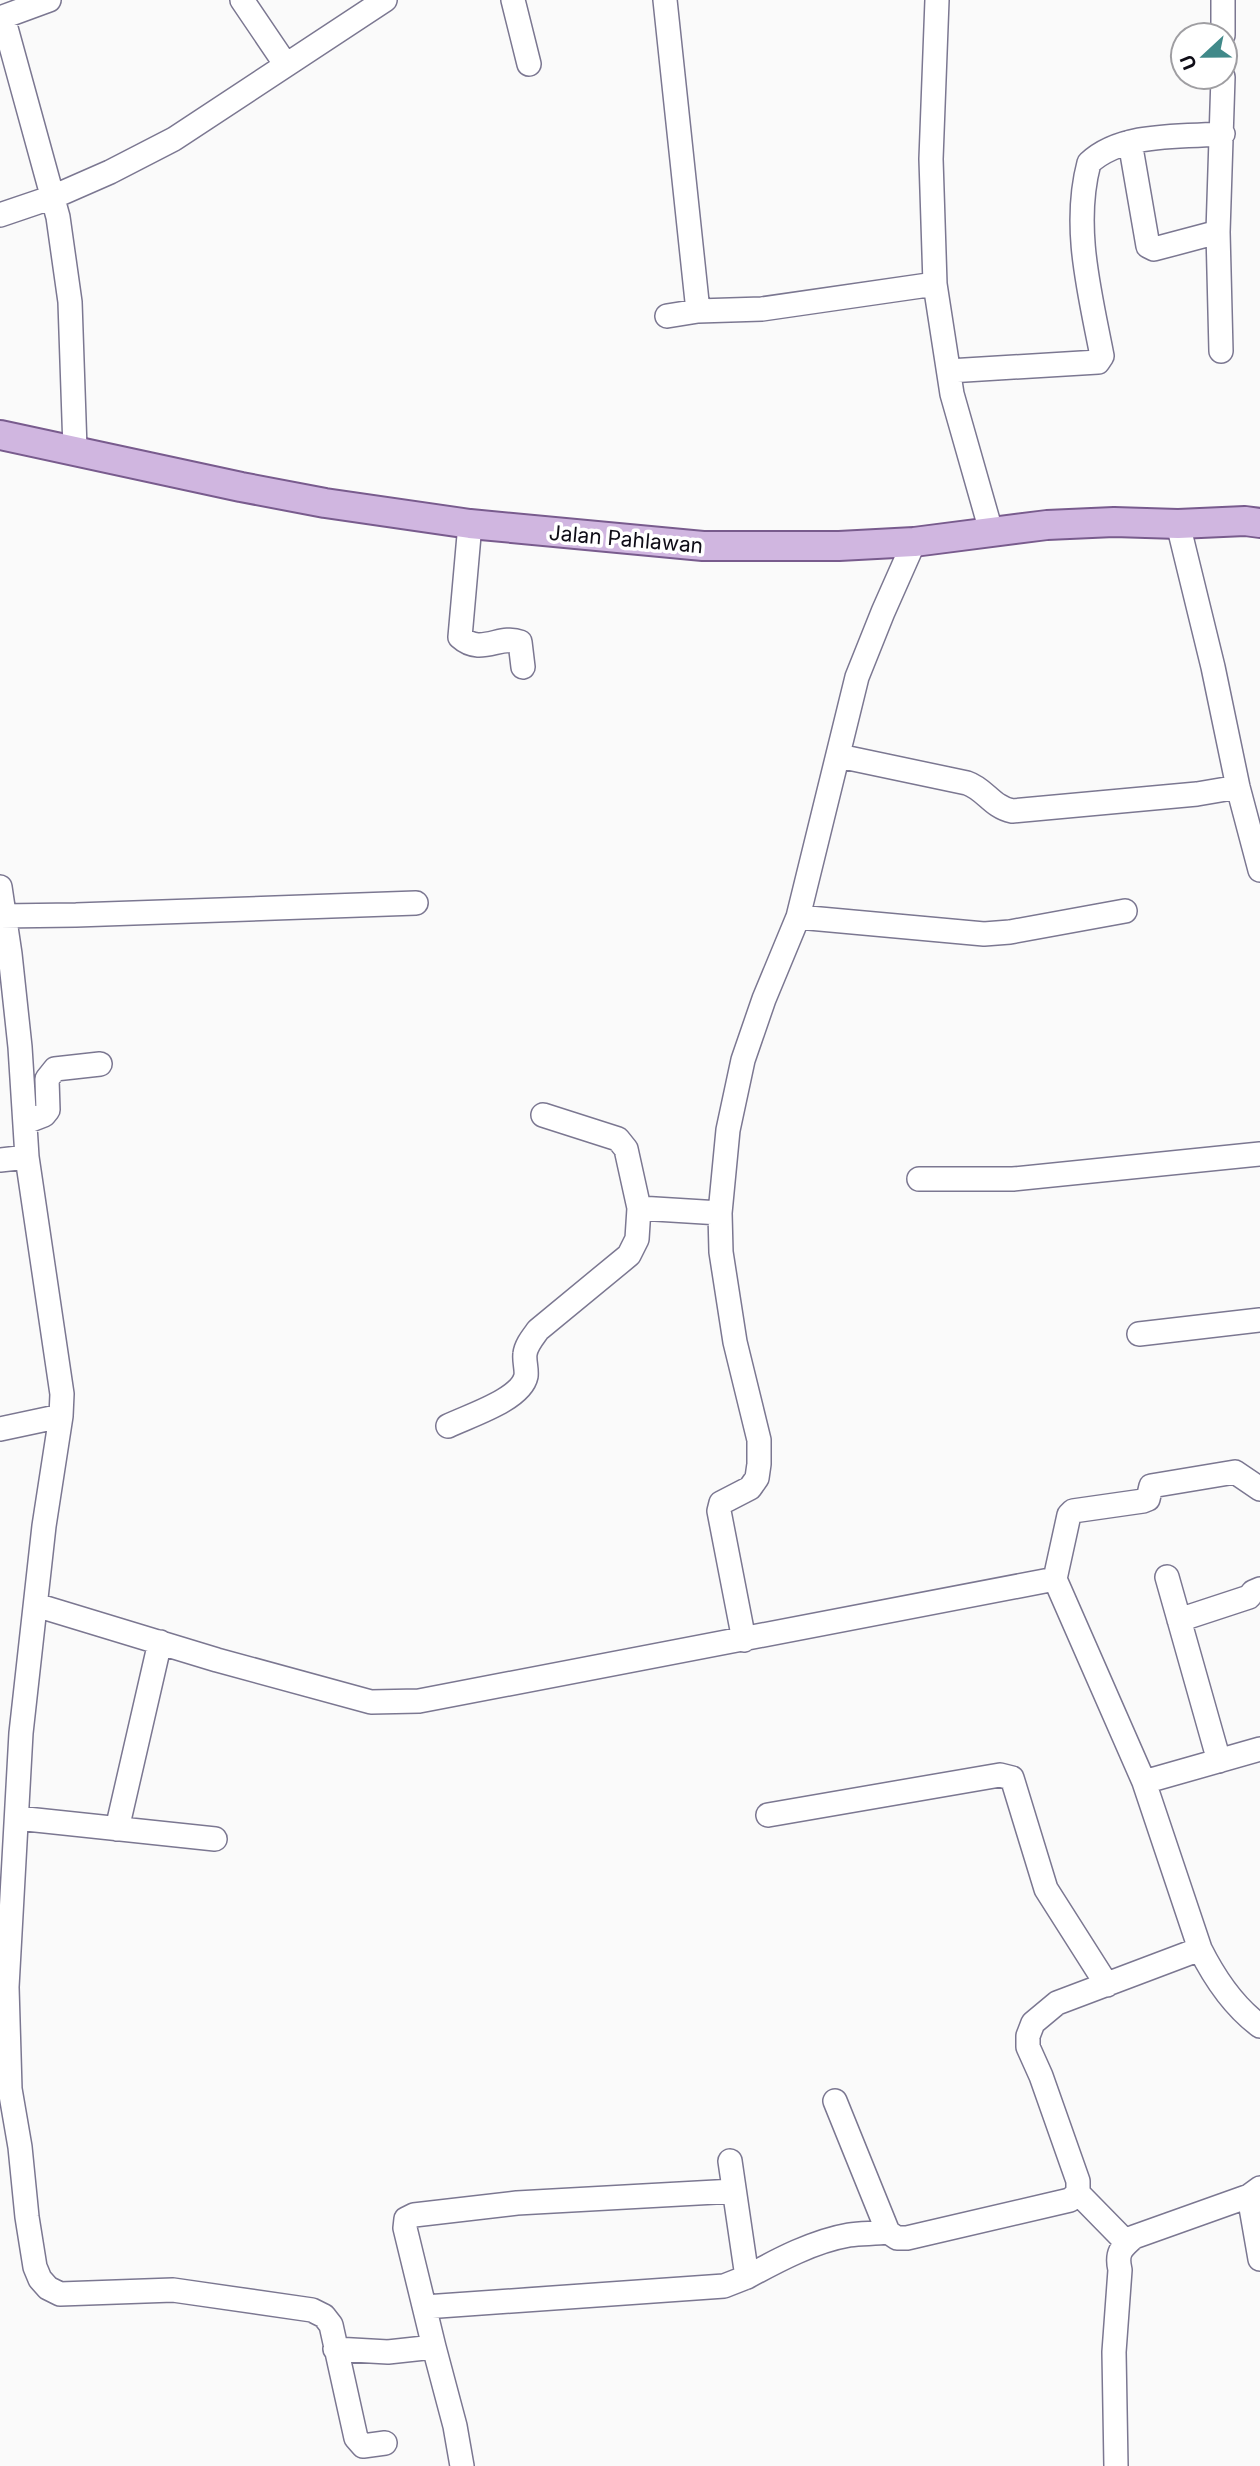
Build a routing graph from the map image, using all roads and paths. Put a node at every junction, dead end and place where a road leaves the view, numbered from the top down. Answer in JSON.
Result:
{"nodes":[{"id":1,"x":49,"y":0,"type":"edge"},
{"id":2,"x":242,"y":0,"type":"edge"},
{"id":3,"x":385,"y":0,"type":"edge"},
{"id":4,"x":513,"y":0,"type":"edge"},
{"id":5,"x":665,"y":0,"type":"edge"},
{"id":6,"x":937,"y":0,"type":"edge"},
{"id":7,"x":1223,"y":0,"type":"edge"},
{"id":8,"x":1,"y":18,"type":"edge"},
{"id":9,"x":1223,"y":21,"type":"edge"},
{"id":10,"x":529,"y":64,"type":"dead end"},
{"id":11,"x":286,"y":65,"type":"junction"},
{"id":12,"x":1223,"y":91,"type":"edge"},
{"id":13,"x":1223,"y":134,"type":"junction"},
{"id":14,"x":1130,"y":142,"type":"junction"},
{"id":15,"x":53,"y":197,"type":"junction"},
{"id":16,"x":0,"y":215,"type":"edge"},
{"id":17,"x":1218,"y":232,"type":"junction"},
{"id":18,"x":934,"y":284,"type":"junction"},
{"id":19,"x":698,"y":311,"type":"junction"},
{"id":20,"x":667,"y":316,"type":"dead end"},
{"id":21,"x":1221,"y":351,"type":"dead end"},
{"id":22,"x":949,"y":371,"type":"junction"},
{"id":23,"x":0,"y":435,"type":"edge"},
{"id":24,"x":75,"y":449,"type":"junction"},
{"id":25,"x":1260,"y":523,"type":"edge"},
{"id":26,"x":470,"y":524,"type":"junction"},
{"id":27,"x":1178,"y":524,"type":"junction"},
{"id":28,"x":991,"y":531,"type":"junction"},
{"id":29,"x":914,"y":542,"type":"junction"},
{"id":30,"x":523,"y":667,"type":"dead end"},
{"id":31,"x":839,"y":755,"type":"junction"},
{"id":32,"x":1238,"y":787,"type":"junction"},
{"id":33,"x":1256,"y":843,"type":"edge"},
{"id":34,"x":1260,"y":870,"type":"edge"},
{"id":35,"x":0,"y":887,"type":"edge"},
{"id":36,"x":416,"y":903,"type":"dead end"},
{"id":37,"x":1125,"y":911,"type":"dead end"},
{"id":38,"x":2,"y":916,"type":"edge"},
{"id":39,"x":798,"y":917,"type":"junction"},
{"id":40,"x":100,"y":1065,"type":"dead end"},
{"id":41,"x":542,"y":1115,"type":"dead end"},
{"id":42,"x":26,"y":1122,"type":"junction"},
{"id":43,"x":1260,"y":1154,"type":"edge"},
{"id":44,"x":27,"y":1157,"type":"junction"},
{"id":45,"x":0,"y":1160,"type":"edge"},
{"id":46,"x":919,"y":1180,"type":"dead end"},
{"id":47,"x":639,"y":1208,"type":"junction"},
{"id":48,"x":720,"y":1213,"type":"junction"},
{"id":49,"x":1260,"y":1320,"type":"edge"},
{"id":50,"x":1139,"y":1334,"type":"dead end"},
{"id":51,"x":61,"y":1416,"type":"junction"},
{"id":52,"x":448,"y":1426,"type":"dead end"},
{"id":53,"x":0,"y":1429,"type":"edge"},
{"id":54,"x":1260,"y":1489,"type":"edge"},
{"id":55,"x":1167,"y":1577,"type":"dead end"},
{"id":56,"x":1055,"y":1579,"type":"junction"},
{"id":57,"x":1260,"y":1589,"type":"edge"},
{"id":58,"x":36,"y":1605,"type":"junction"},
{"id":59,"x":1179,"y":1620,"type":"junction"},
{"id":60,"x":744,"y":1640,"type":"junction"},
{"id":61,"x":160,"y":1642,"type":"junction"},
{"id":62,"x":1260,"y":1749,"type":"edge"},
{"id":63,"x":1219,"y":1761,"type":"junction"},
{"id":64,"x":1144,"y":1782,"type":"junction"},
{"id":65,"x":768,"y":1815,"type":"dead end"},
{"id":66,"x":17,"y":1818,"type":"junction"},
{"id":67,"x":117,"y":1829,"type":"junction"},
{"id":68,"x":215,"y":1839,"type":"dead end"},
{"id":69,"x":1200,"y":1949,"type":"junction"},
{"id":70,"x":1107,"y":1985,"type":"junction"},
{"id":71,"x":1260,"y":2026,"type":"edge"},
{"id":72,"x":4,"y":2051,"type":"edge"},
{"id":73,"x":835,"y":2101,"type":"dead end"},
{"id":74,"x":730,"y":2161,"type":"dead end"},
{"id":75,"x":734,"y":2191,"type":"junction"},
{"id":76,"x":1254,"y":2192,"type":"edge"},
{"id":77,"x":1078,"y":2193,"type":"junction"},
{"id":78,"x":888,"y":2232,"type":"junction"},
{"id":79,"x":1127,"y":2243,"type":"junction"},
{"id":80,"x":1260,"y":2259,"type":"edge"},
{"id":81,"x":747,"y":2277,"type":"junction"},
{"id":82,"x":425,"y":2307,"type":"junction"},
{"id":83,"x":434,"y":2347,"type":"junction"},
{"id":84,"x":335,"y":2349,"type":"junction"},
{"id":85,"x":385,"y":2443,"type":"dead end"},
{"id":86,"x":462,"y":2466,"type":"edge"},
{"id":87,"x":1116,"y":2466,"type":"edge"}],
"edges":[{"from":1,"to":8,"type":"street"},
{"from":2,"to":11,"type":"street"},
{"from":3,"to":11,"type":"street"},
{"from":4,"to":10,"type":"street"},
{"from":5,"to":19,"type":"street"},
{"from":6,"to":18,"type":"street"},
{"from":7,"to":9,"type":"street"},
{"from":8,"to":15,"type":"street"},
{"from":11,"to":15,"type":"street"},
{"from":12,"to":13,"type":"street"},
{"from":13,"to":14,"type":"street"},
{"from":13,"to":17,"type":"street"},
{"from":14,"to":17,"type":"street"},
{"from":14,"to":22,"type":"street"},
{"from":15,"to":16,"type":"street"},
{"from":15,"to":24,"type":"street"},
{"from":17,"to":21,"type":"street"},
{"from":18,"to":19,"type":"street"},
{"from":18,"to":22,"type":"street"},
{"from":19,"to":20,"type":"street"},
{"from":22,"to":28,"type":"street"},
{"from":23,"to":24,"type":"main road","name":"Jalan Pahlawan"},
{"from":24,"to":26,"type":"main road","name":"Jalan Pahlawan"},
{"from":25,"to":27,"type":"main road","name":"Jalan Pahlawan"},
{"from":26,"to":29,"type":"main road","name":"Jalan Pahlawan"},
{"from":26,"to":30,"type":"street"},
{"from":27,"to":28,"type":"main road","name":"Jalan Pahlawan"},
{"from":27,"to":32,"type":"street"},
{"from":28,"to":29,"type":"main road","name":"Jalan Pahlawan"},
{"from":29,"to":31,"type":"street"},
{"from":31,"to":32,"type":"street"},
{"from":31,"to":39,"type":"street"},
{"from":32,"to":33,"type":"street"},
{"from":33,"to":34,"type":"street"},
{"from":35,"to":38,"type":"street"},
{"from":36,"to":38,"type":"street"},
{"from":37,"to":39,"type":"street"},
{"from":38,"to":42,"type":"street"},
{"from":39,"to":48,"type":"street"},
{"from":40,"to":42,"type":"street"},
{"from":41,"to":47,"type":"street"},
{"from":42,"to":44,"type":"street"},
{"from":43,"to":46,"type":"street"},
{"from":44,"to":45,"type":"street"},
{"from":44,"to":51,"type":"street"},
{"from":47,"to":48,"type":"street"},
{"from":47,"to":52,"type":"street"},
{"from":48,"to":60,"type":"street"},
{"from":49,"to":50,"type":"street"},
{"from":51,"to":53,"type":"street"},
{"from":51,"to":58,"type":"street"},
{"from":54,"to":56,"type":"street"},
{"from":55,"to":59,"type":"street"},
{"from":56,"to":60,"type":"street"},
{"from":56,"to":64,"type":"street"},
{"from":57,"to":59,"type":"street"},
{"from":58,"to":61,"type":"street"},
{"from":58,"to":66,"type":"street"},
{"from":59,"to":63,"type":"street"},
{"from":60,"to":61,"type":"street"},
{"from":61,"to":67,"type":"street"},
{"from":62,"to":63,"type":"street"},
{"from":63,"to":64,"type":"street"},
{"from":64,"to":69,"type":"street"},
{"from":65,"to":70,"type":"street"},
{"from":66,"to":67,"type":"street"},
{"from":66,"to":72,"type":"street"},
{"from":67,"to":68,"type":"street"},
{"from":69,"to":70,"type":"street"},
{"from":69,"to":71,"type":"street"},
{"from":70,"to":77,"type":"street"},
{"from":72,"to":84,"type":"street"},
{"from":73,"to":78,"type":"street"},
{"from":74,"to":75,"type":"street"},
{"from":75,"to":81,"type":"street"},
{"from":75,"to":82,"type":"street"},
{"from":76,"to":79,"type":"street"},
{"from":76,"to":80,"type":"street"},
{"from":77,"to":78,"type":"street"},
{"from":77,"to":79,"type":"street"},
{"from":78,"to":81,"type":"street"},
{"from":79,"to":87,"type":"street"},
{"from":81,"to":82,"type":"street"},
{"from":82,"to":83,"type":"street"},
{"from":83,"to":84,"type":"street"},
{"from":83,"to":86,"type":"street"},
{"from":84,"to":85,"type":"street"}]}
